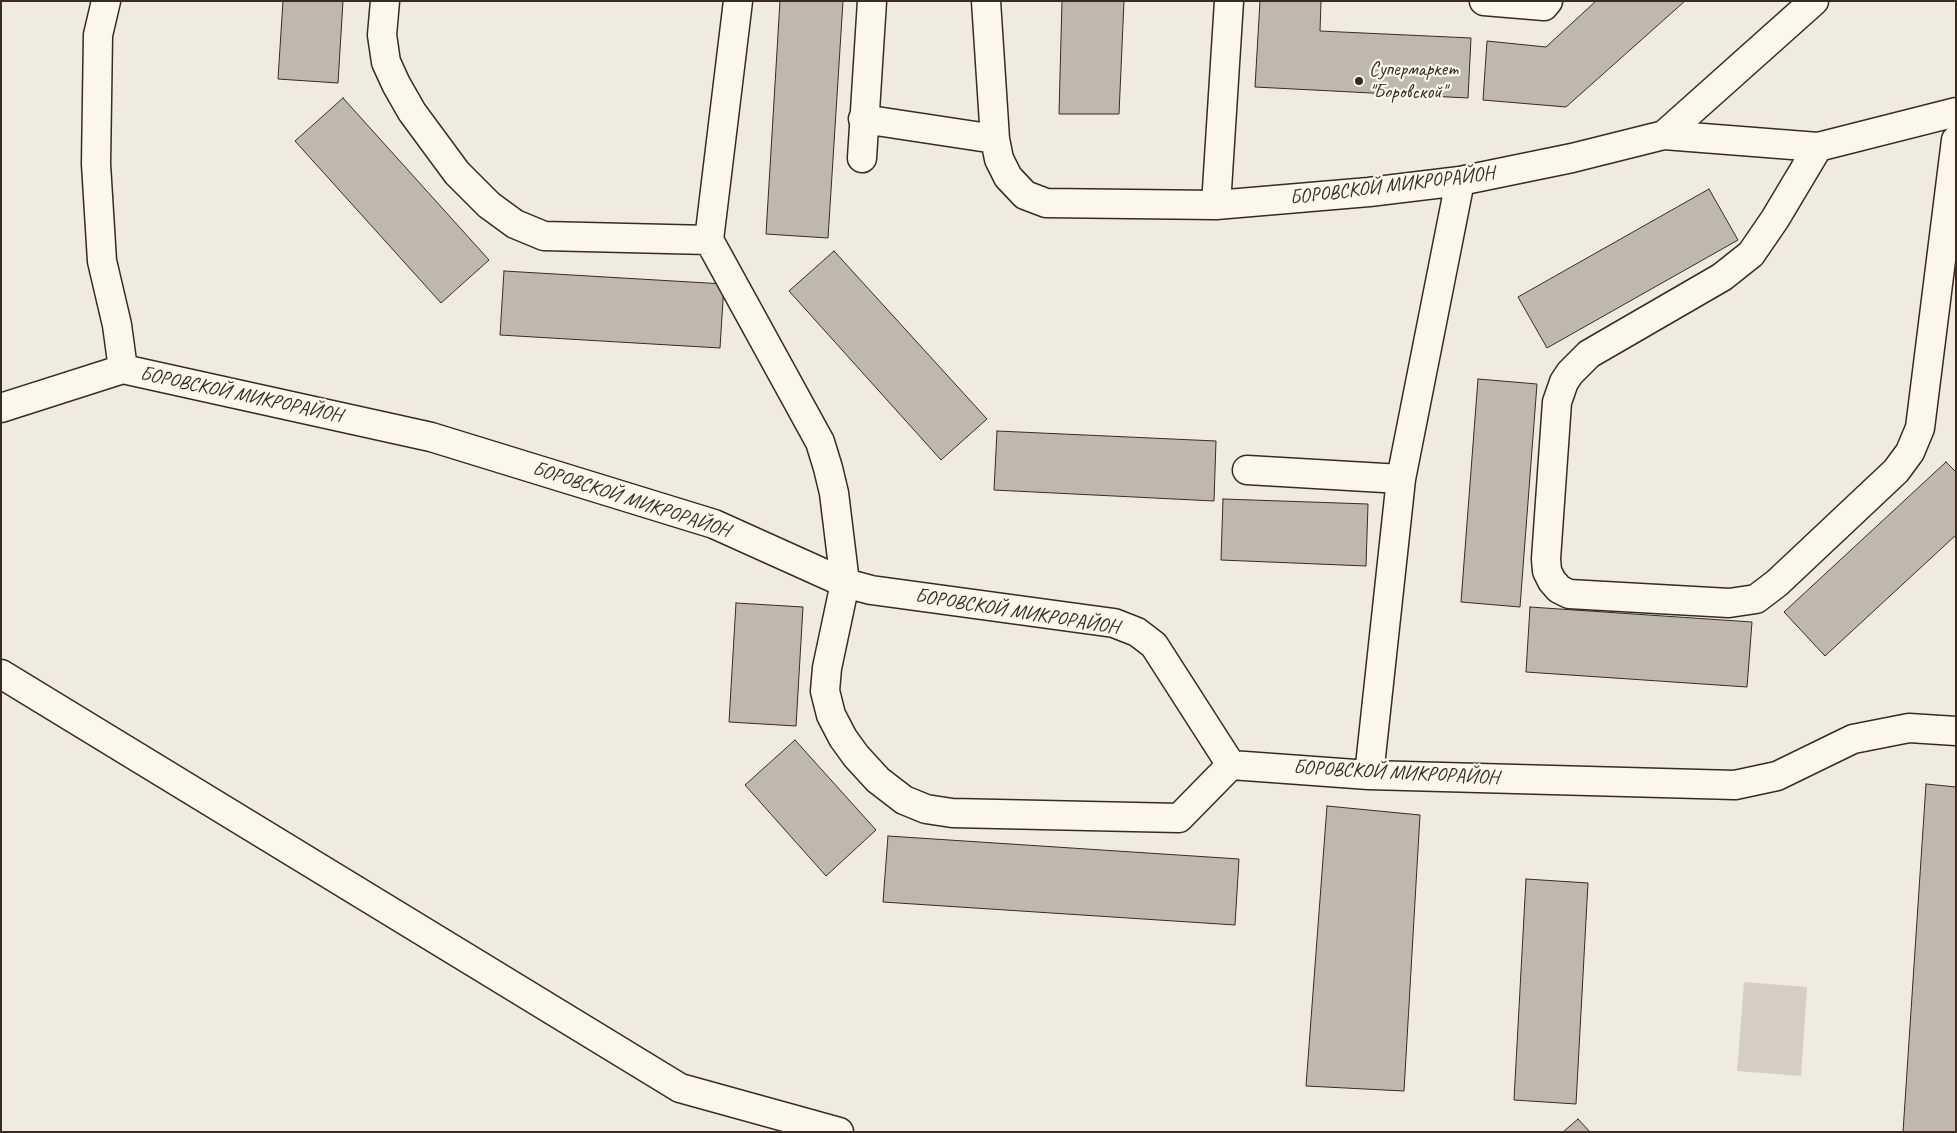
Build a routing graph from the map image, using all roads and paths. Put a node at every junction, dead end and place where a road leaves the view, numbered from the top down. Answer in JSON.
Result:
{"nodes":[{"id":1,"x":106,"y":1,"type":"edge"},
{"id":2,"x":385,"y":1,"type":"edge"},
{"id":3,"x":738,"y":1,"type":"edge"},
{"id":4,"x":872,"y":1,"type":"edge"},
{"id":5,"x":986,"y":1,"type":"edge"},
{"id":6,"x":1229,"y":1,"type":"edge"},
{"id":7,"x":1484,"y":1,"type":"edge"},
{"id":8,"x":1548,"y":1,"type":"edge"},
{"id":9,"x":1814,"y":1,"type":"edge"},
{"id":10,"x":1956,"y":112,"type":"edge"},
{"id":11,"x":863,"y":118,"type":"junction"},
{"id":12,"x":1664,"y":135,"type":"junction"},
{"id":13,"x":995,"y":139,"type":"junction"},
{"id":14,"x":1956,"y":140,"type":"edge"},
{"id":15,"x":1818,"y":147,"type":"junction"},
{"id":16,"x":862,"y":158,"type":"dead end"},
{"id":17,"x":1460,"y":181,"type":"junction"},
{"id":18,"x":1216,"y":205,"type":"junction"},
{"id":19,"x":709,"y":240,"type":"junction"},
{"id":20,"x":123,"y":369,"type":"junction"},
{"id":21,"x":1,"y":408,"type":"edge"},
{"id":22,"x":1246,"y":470,"type":"dead end"},
{"id":23,"x":1401,"y":479,"type":"junction"},
{"id":24,"x":845,"y":583,"type":"junction"},
{"id":25,"x":1,"y":674,"type":"edge"},
{"id":26,"x":1956,"y":731,"type":"edge"},
{"id":27,"x":1232,"y":765,"type":"junction"},
{"id":28,"x":1369,"y":775,"type":"junction"},
{"id":29,"x":839,"y":1132,"type":"edge"}],
"edges":[{"from":1,"to":20,"type":"street"},
{"from":2,"to":19,"type":"street"},
{"from":3,"to":19,"type":"street"},
{"from":4,"to":11,"type":"street"},
{"from":5,"to":13,"type":"street","name":"БОРОВСКОЙ МИКРОРАЙОН"},
{"from":6,"to":18,"type":"street"},
{"from":7,"to":8,"type":"street"},
{"from":9,"to":12,"type":"street"},
{"from":10,"to":15,"type":"street","name":"БОРОВСКОЙ МИКРОРАЙОН"},
{"from":11,"to":13,"type":"street"},
{"from":11,"to":16,"type":"street"},
{"from":12,"to":15,"type":"street","name":"БОРОВСКОЙ МИКРОРАЙОН"},
{"from":12,"to":17,"type":"street","name":"БОРОВСКОЙ МИКРОРАЙОН"},
{"from":13,"to":18,"type":"street","name":"БОРОВСКОЙ МИКРОРАЙОН"},
{"from":14,"to":15,"type":"street"},
{"from":17,"to":18,"type":"street","name":"БОРОВСКОЙ МИКРОРАЙОН"},
{"from":17,"to":23,"type":"street"},
{"from":19,"to":24,"type":"street"},
{"from":20,"to":21,"type":"street"},
{"from":20,"to":24,"type":"street","name":"БОРОВСКОЙ МИКРОРАЙОН"},
{"from":22,"to":23,"type":"street"},
{"from":23,"to":28,"type":"street"},
{"from":24,"to":27,"type":"street","name":"БОРОВСКОЙ МИКРОРАЙОН"},
{"from":24,"to":27,"type":"street"},
{"from":25,"to":29,"type":"street"},
{"from":26,"to":28,"type":"street","name":"БОРОВСКОЙ МИКРОРАЙОН"},
{"from":27,"to":28,"type":"street","name":"БОРОВСКОЙ МИКРОРАЙОН"}]}
